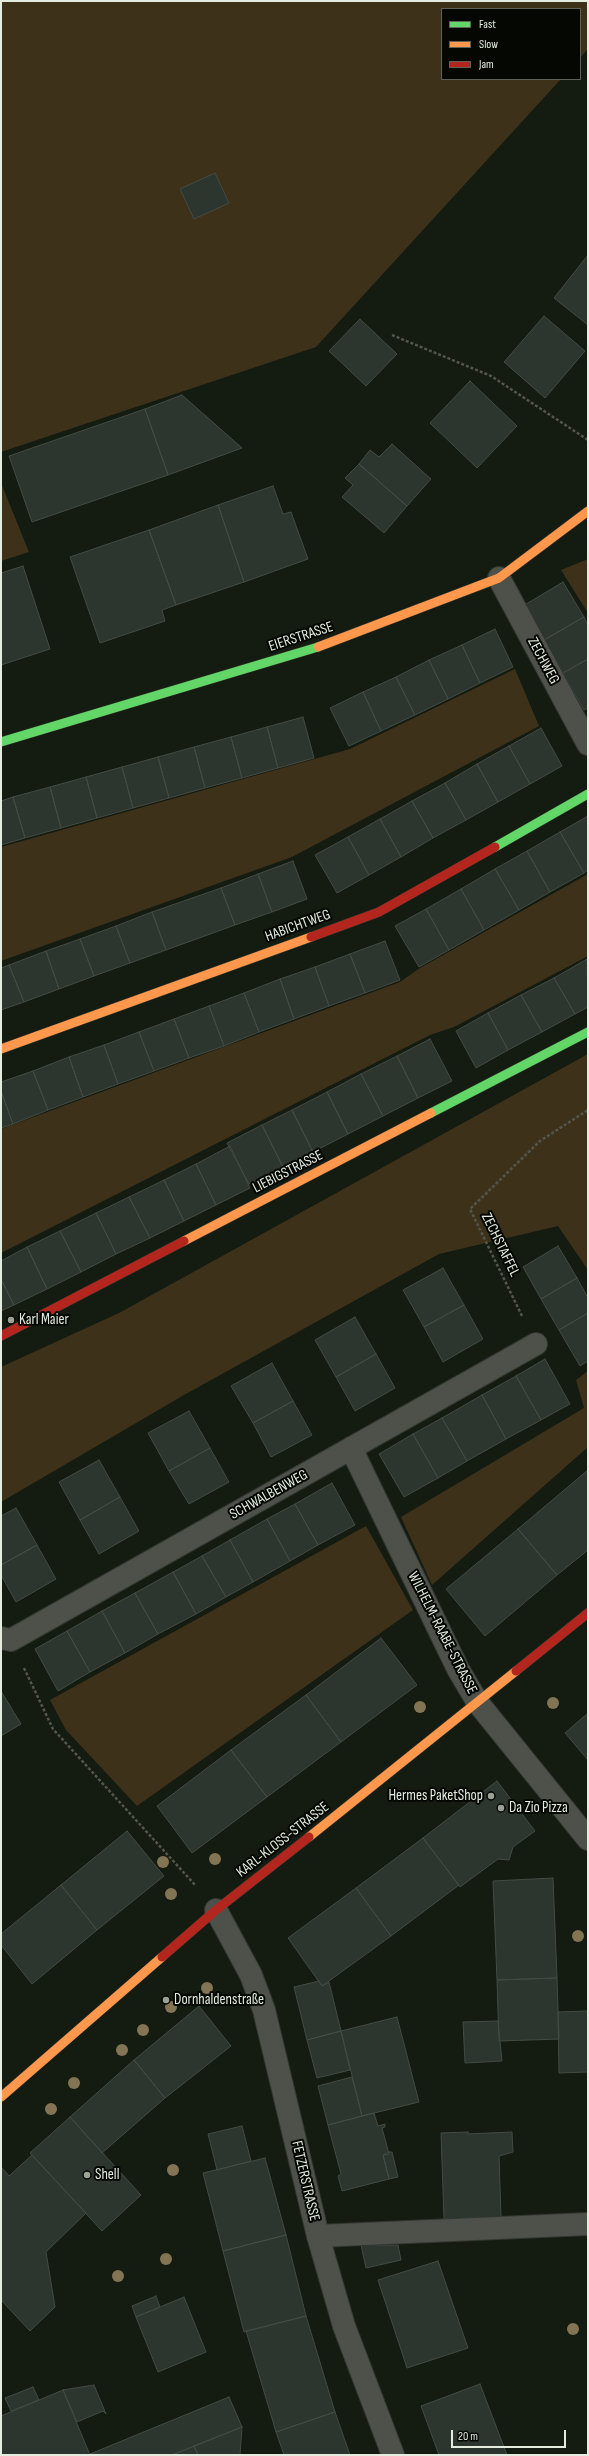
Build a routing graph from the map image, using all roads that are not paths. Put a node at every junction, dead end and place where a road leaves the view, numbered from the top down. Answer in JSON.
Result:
{"nodes":[{"id":1,"x":588,"y":511,"type":"edge"},
{"id":2,"x":499,"y":578,"type":"junction"},
{"id":3,"x":1,"y":742,"type":"edge"},
{"id":4,"x":588,"y":744,"type":"edge"},
{"id":5,"x":588,"y":794,"type":"edge"},
{"id":6,"x":588,"y":1032,"type":"edge"},
{"id":7,"x":1,"y":1049,"type":"edge"},
{"id":8,"x":1,"y":1336,"type":"edge"},
{"id":9,"x":536,"y":1344,"type":"road end"},
{"id":10,"x":351,"y":1448,"type":"junction"},
{"id":11,"x":588,"y":1613,"type":"edge"},
{"id":12,"x":6,"y":1639,"type":"edge"},
{"id":13,"x":478,"y":1703,"type":"junction"},
{"id":14,"x":588,"y":1839,"type":"edge"},
{"id":15,"x":216,"y":1910,"type":"junction"},
{"id":16,"x":1,"y":2097,"type":"edge"},
{"id":17,"x":588,"y":2224,"type":"edge"},
{"id":18,"x":318,"y":2236,"type":"junction"},
{"id":19,"x":392,"y":2455,"type":"edge"}],
"edges":[{"from":1,"to":2,"type":"street","name":"EIERSTRASSE"},
{"from":2,"to":3,"type":"street","name":"EIERSTRASSE"},
{"from":2,"to":4,"type":"street","name":"ZECHWEG"},
{"from":5,"to":7,"type":"street","name":"HABICHTWEG"},
{"from":6,"to":8,"type":"street","name":"LIEBIGSTRASSE"},
{"from":9,"to":10,"type":"street","name":"SCHWALBENWEG"},
{"from":10,"to":12,"type":"street","name":"SCHWALBENWEG"},
{"from":10,"to":13,"type":"street","name":"WILHELM-RAABE-STRASSE"},
{"from":11,"to":13,"type":"street","name":"KARL-KLOSS-STRASSE"},
{"from":13,"to":14,"type":"street","name":"WILHELM-RAABE-STRASSE"},
{"from":13,"to":15,"type":"street","name":"KARL-KLOSS-STRASSE"},
{"from":15,"to":16,"type":"street","name":"KARL-KLOSS-STRASSE"},
{"from":15,"to":18,"type":"street","name":"FETZERSTRASSE"},
{"from":17,"to":18,"type":"street"},
{"from":18,"to":19,"type":"street","name":"FETZERSTRASSE"}]}
